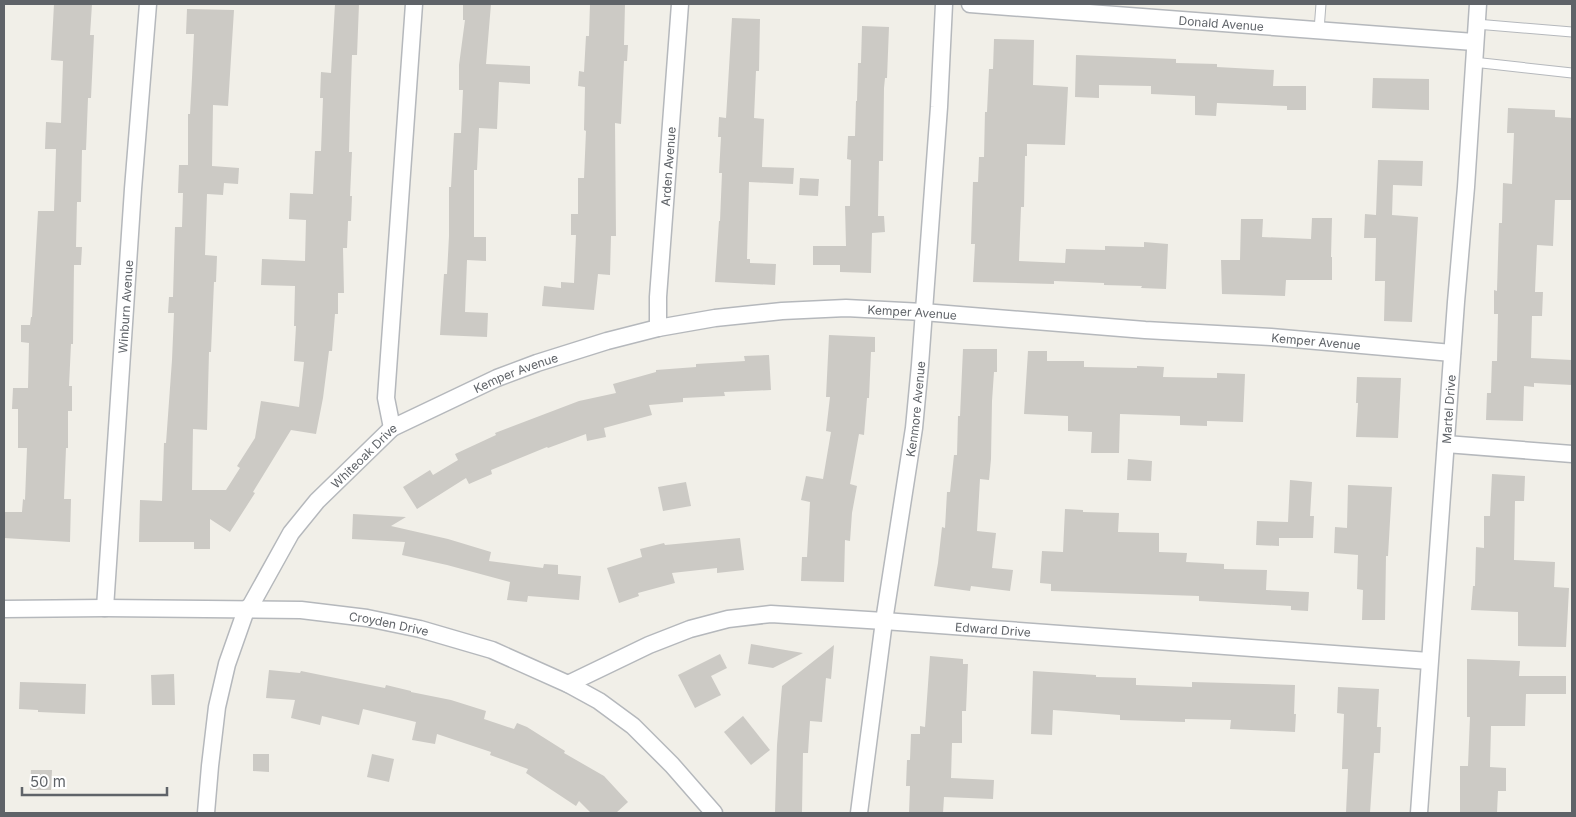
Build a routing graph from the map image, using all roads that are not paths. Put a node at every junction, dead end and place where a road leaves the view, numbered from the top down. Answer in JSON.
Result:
{"nodes":[{"id":1,"x":148,"y":4,"type":"edge"},
{"id":2,"x":414,"y":4,"type":"edge"},
{"id":3,"x":680,"y":4,"type":"edge"},
{"id":4,"x":944,"y":4,"type":"edge"},
{"id":5,"x":970,"y":4,"type":"edge"},
{"id":6,"x":1321,"y":4,"type":"edge"},
{"id":7,"x":1478,"y":4,"type":"edge"},
{"id":8,"x":1476,"y":24,"type":"junction"},
{"id":9,"x":1319,"y":30,"type":"junction"},
{"id":10,"x":1572,"y":32,"type":"edge"},
{"id":11,"x":1474,"y":42,"type":"junction"},
{"id":12,"x":1473,"y":62,"type":"junction"},
{"id":13,"x":1572,"y":73,"type":"edge"},
{"id":14,"x":923,"y":312,"type":"junction"},
{"id":15,"x":658,"y":328,"type":"junction"},
{"id":16,"x":1452,"y":353,"type":"junction"},
{"id":17,"x":392,"y":428,"type":"junction"},
{"id":18,"x":1446,"y":444,"type":"junction"},
{"id":19,"x":1572,"y":454,"type":"edge"},
{"id":20,"x":4,"y":608,"type":"edge"},
{"id":21,"x":105,"y":608,"type":"junction"},
{"id":22,"x":246,"y":610,"type":"junction"},
{"id":23,"x":884,"y":621,"type":"junction"},
{"id":24,"x":1429,"y":661,"type":"junction"},
{"id":25,"x":568,"y":684,"type":"junction"},
{"id":26,"x":206,"y":813,"type":"edge"},
{"id":27,"x":714,"y":813,"type":"edge"},
{"id":28,"x":859,"y":813,"type":"edge"},
{"id":29,"x":1419,"y":813,"type":"edge"}],
"edges":[{"from":1,"to":21,"type":"street","name":"Winburn Avenue"},
{"from":2,"to":17,"type":"street","name":"Whiteoak Drive"},
{"from":3,"to":15,"type":"street","name":"Arden Avenue"},
{"from":4,"to":14,"type":"street","name":"Kenmore Avenue"},
{"from":5,"to":9,"type":"street","name":"Donald Avenue"},
{"from":6,"to":9,"type":"lane"},
{"from":7,"to":8,"type":"street","name":"Martel Drive"},
{"from":8,"to":10,"type":"lane"},
{"from":8,"to":11,"type":"street","name":"Martel Drive"},
{"from":9,"to":11,"type":"street","name":"Donald Avenue"},
{"from":11,"to":12,"type":"street","name":"Martel Drive"},
{"from":12,"to":13,"type":"lane"},
{"from":12,"to":16,"type":"street","name":"Martel Drive"},
{"from":14,"to":15,"type":"street","name":"Kemper Avenue"},
{"from":14,"to":16,"type":"street","name":"Kemper Avenue"},
{"from":14,"to":23,"type":"street","name":"Kenmore Avenue"},
{"from":15,"to":17,"type":"street","name":"Kemper Avenue"},
{"from":16,"to":18,"type":"street","name":"Martel Drive"},
{"from":17,"to":22,"type":"street","name":"Whiteoak Drive"},
{"from":18,"to":19,"type":"street"},
{"from":18,"to":24,"type":"street","name":"Martel Drive"},
{"from":20,"to":21,"type":"street","name":"Croyden Drive"},
{"from":21,"to":22,"type":"street","name":"Croyden Drive"},
{"from":22,"to":25,"type":"street","name":"Croyden Drive"},
{"from":22,"to":26,"type":"street","name":"Whiteoak Drive"},
{"from":23,"to":24,"type":"street","name":"Edward Drive"},
{"from":23,"to":25,"type":"street","name":"Edward Drive"},
{"from":23,"to":28,"type":"street","name":"Kenmore Avenue"},
{"from":24,"to":29,"type":"street","name":"Martel Drive"},
{"from":25,"to":27,"type":"street","name":"Croyden Drive"}]}
